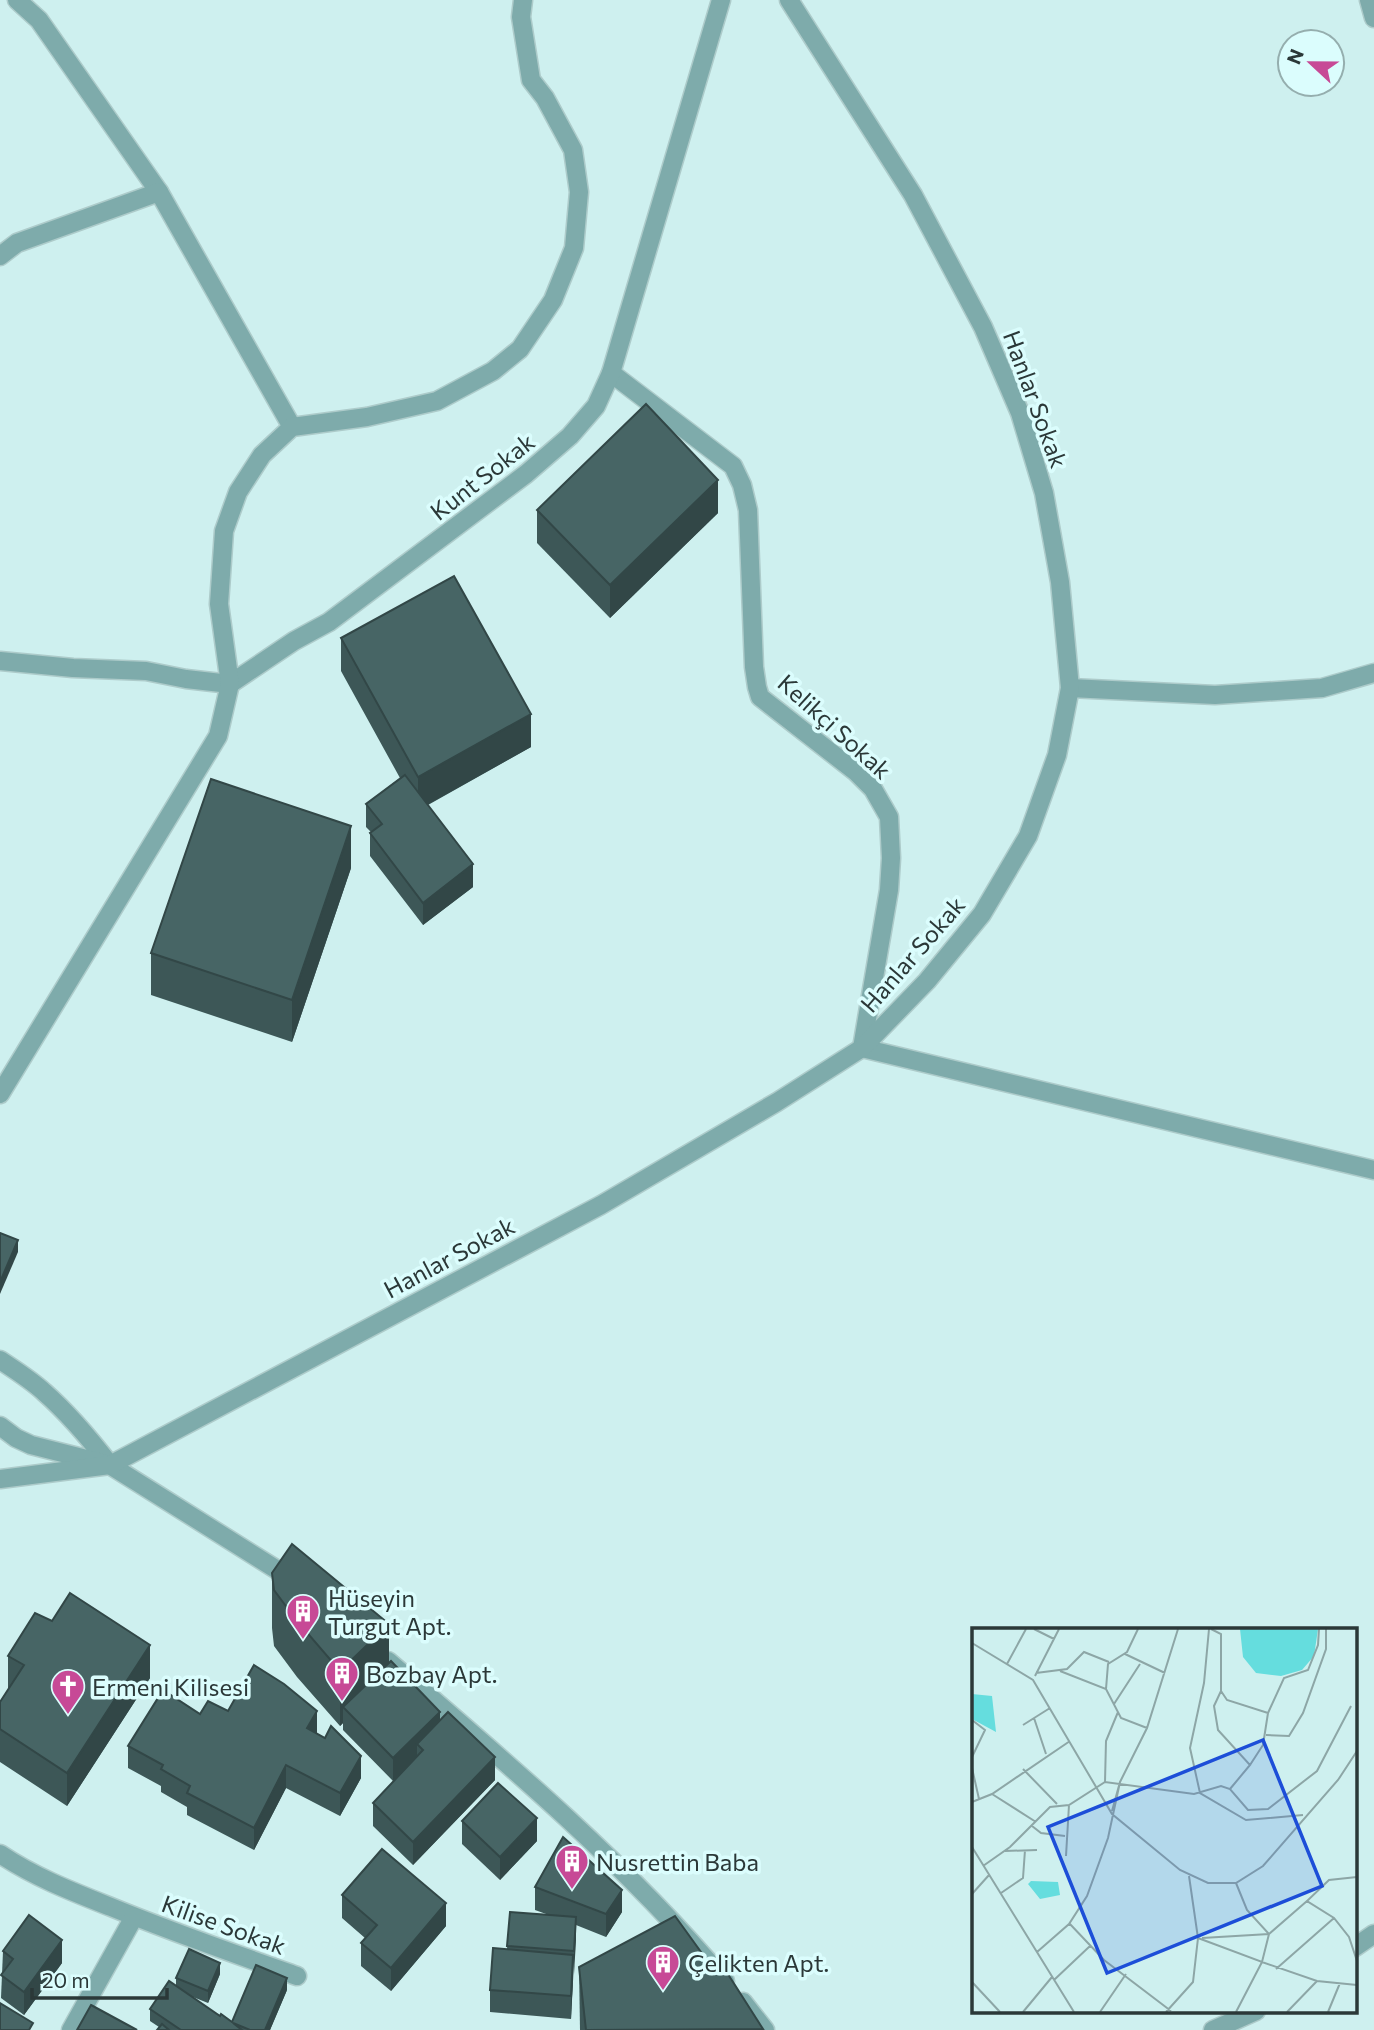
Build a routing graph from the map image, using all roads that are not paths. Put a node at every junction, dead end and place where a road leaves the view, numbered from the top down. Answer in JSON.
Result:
{"nodes":[{"id":1,"x":17,"y":0,"type":"edge"},
{"id":2,"x":523,"y":0,"type":"edge"},
{"id":3,"x":721,"y":0,"type":"edge"},
{"id":4,"x":789,"y":0,"type":"edge"},
{"id":5,"x":1369,"y":0,"type":"edge"},
{"id":6,"x":1374,"y":18,"type":"edge"},
{"id":7,"x":159,"y":192,"type":"junction"},
{"id":8,"x":0,"y":256,"type":"edge"},
{"id":9,"x":611,"y":373,"type":"junction"},
{"id":10,"x":292,"y":426,"type":"junction"},
{"id":11,"x":0,"y":661,"type":"edge"},
{"id":12,"x":1374,"y":673,"type":"edge"},
{"id":13,"x":230,"y":684,"type":"junction"},
{"id":14,"x":1070,"y":688,"type":"junction"},
{"id":15,"x":862,"y":1048,"type":"junction"},
{"id":16,"x":0,"y":1094,"type":"edge"},
{"id":17,"x":1374,"y":1170,"type":"edge"},
{"id":18,"x":0,"y":1360,"type":"edge"},
{"id":19,"x":0,"y":1426,"type":"edge"},
{"id":20,"x":110,"y":1465,"type":"junction"},
{"id":21,"x":0,"y":1479,"type":"edge"},
{"id":22,"x":312,"y":1595,"type":"edge"},
{"id":23,"x":374,"y":1649,"type":"edge"},
{"id":24,"x":0,"y":1854,"type":"edge"},
{"id":25,"x":134,"y":1917,"type":"junction"},
{"id":26,"x":1374,"y":1934,"type":"edge"},
{"id":27,"x":1356,"y":1946,"type":"edge"},
{"id":28,"x":297,"y":1976,"type":"dead end"},
{"id":29,"x":1254,"y":2012,"type":"edge"},
{"id":30,"x":71,"y":2030,"type":"edge"},
{"id":31,"x":765,"y":2030,"type":"edge"},
{"id":32,"x":1213,"y":2030,"type":"edge"}],
"edges":[{"from":1,"to":7,"type":"street"},
{"from":2,"to":10,"type":"street"},
{"from":3,"to":9,"type":"street","name":"Kunt Sokak"},
{"from":4,"to":14,"type":"street","name":"Hanlar Sokak"},
{"from":5,"to":6,"type":"street"},
{"from":7,"to":8,"type":"street"},
{"from":7,"to":10,"type":"street"},
{"from":9,"to":13,"type":"street","name":"Kunt Sokak"},
{"from":9,"to":15,"type":"street","name":"Kelikçi Sokak"},
{"from":10,"to":13,"type":"street"},
{"from":11,"to":13,"type":"street"},
{"from":12,"to":14,"type":"street"},
{"from":13,"to":16,"type":"street"},
{"from":14,"to":15,"type":"street","name":"Hanlar Sokak"},
{"from":15,"to":17,"type":"street"},
{"from":15,"to":20,"type":"street","name":"Hanlar Sokak"},
{"from":18,"to":20,"type":"street"},
{"from":19,"to":20,"type":"street"},
{"from":20,"to":21,"type":"street","name":"Hanlar Sokak"},
{"from":20,"to":22,"type":"street"},
{"from":23,"to":31,"type":"street"},
{"from":24,"to":25,"type":"street","name":"Kilise Sokak"},
{"from":25,"to":28,"type":"street","name":"Kilise Sokak"},
{"from":25,"to":30,"type":"street","name":"Kilise Sokak"},
{"from":26,"to":27,"type":"street"},
{"from":29,"to":32,"type":"street"}]}
